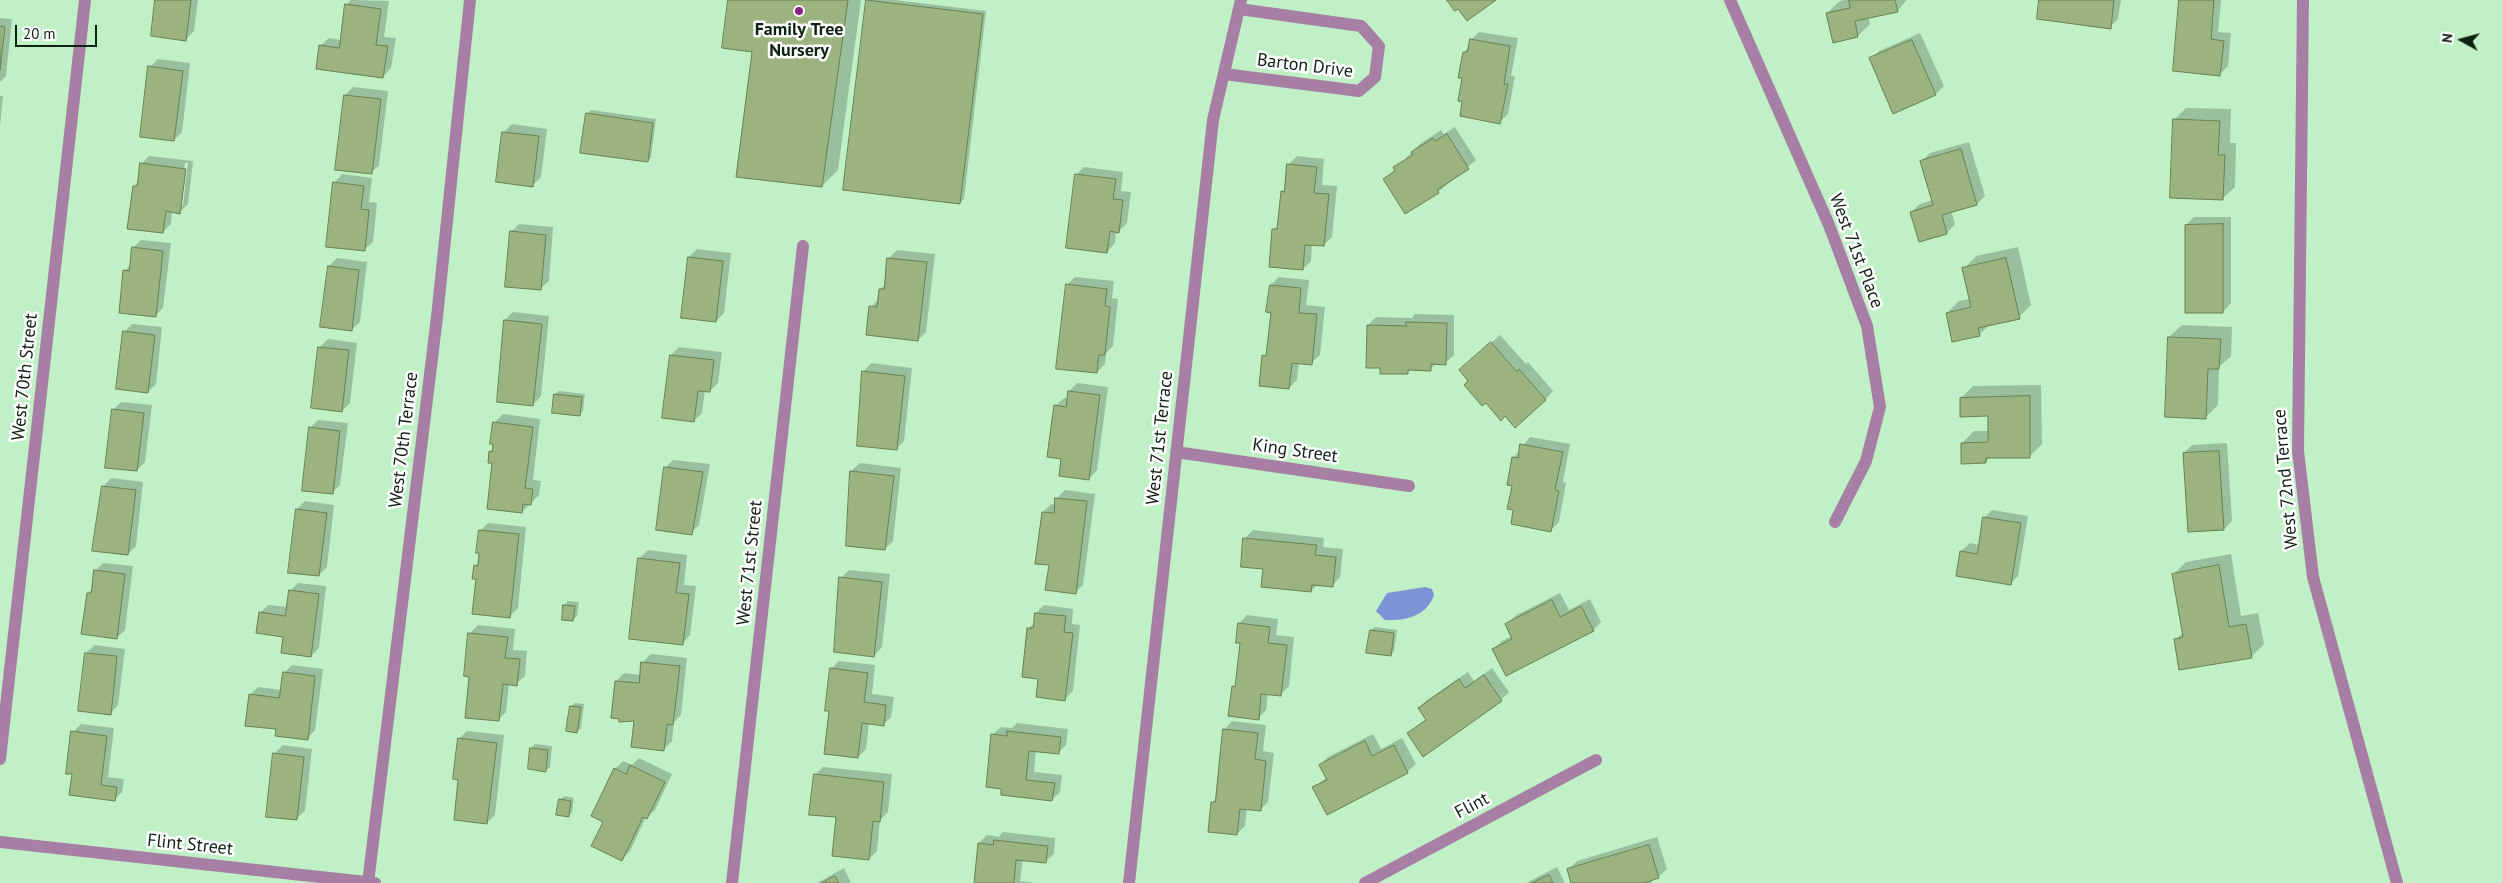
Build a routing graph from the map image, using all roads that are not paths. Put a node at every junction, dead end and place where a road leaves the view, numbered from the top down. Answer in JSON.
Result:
{"nodes":[{"id":1,"x":85,"y":0,"type":"edge"},
{"id":2,"x":470,"y":0,"type":"edge"},
{"id":3,"x":1730,"y":0,"type":"edge"},
{"id":4,"x":2303,"y":0,"type":"edge"},
{"id":5,"x":1240,"y":4,"type":"edge"},
{"id":6,"x":1224,"y":74,"type":"junction"},
{"id":7,"x":803,"y":246,"type":"dead end"},
{"id":8,"x":1176,"y":452,"type":"junction"},
{"id":9,"x":1409,"y":486,"type":"dead end"},
{"id":10,"x":1835,"y":522,"type":"dead end"},
{"id":11,"x":0,"y":759,"type":"edge"},
{"id":12,"x":1596,"y":760,"type":"dead end"},
{"id":13,"x":0,"y":842,"type":"edge"},
{"id":14,"x":371,"y":883,"type":"edge"},
{"id":15,"x":732,"y":883,"type":"edge"},
{"id":16,"x":1129,"y":883,"type":"edge"},
{"id":17,"x":1365,"y":883,"type":"edge"},
{"id":18,"x":2396,"y":883,"type":"edge"}],
"edges":[{"from":1,"to":11,"type":"street","name":"West 70th Street"},
{"from":2,"to":14,"type":"street","name":"West 70th Terrace"},
{"from":3,"to":10,"type":"street","name":"West 71st Place"},
{"from":4,"to":18,"type":"street","name":"West 72nd Terrace"},
{"from":5,"to":6,"type":"street","name":"West 71st Terrace"},
{"from":5,"to":6,"type":"street","name":"Barton Drive"},
{"from":6,"to":8,"type":"street","name":"West 71st Terrace"},
{"from":7,"to":15,"type":"street","name":"West 71st Street"},
{"from":8,"to":9,"type":"street","name":"King Street"},
{"from":8,"to":16,"type":"street","name":"West 71st Terrace"},
{"from":12,"to":17,"type":"street","name":"Flint"},
{"from":13,"to":14,"type":"street","name":"Flint Street"}]}
